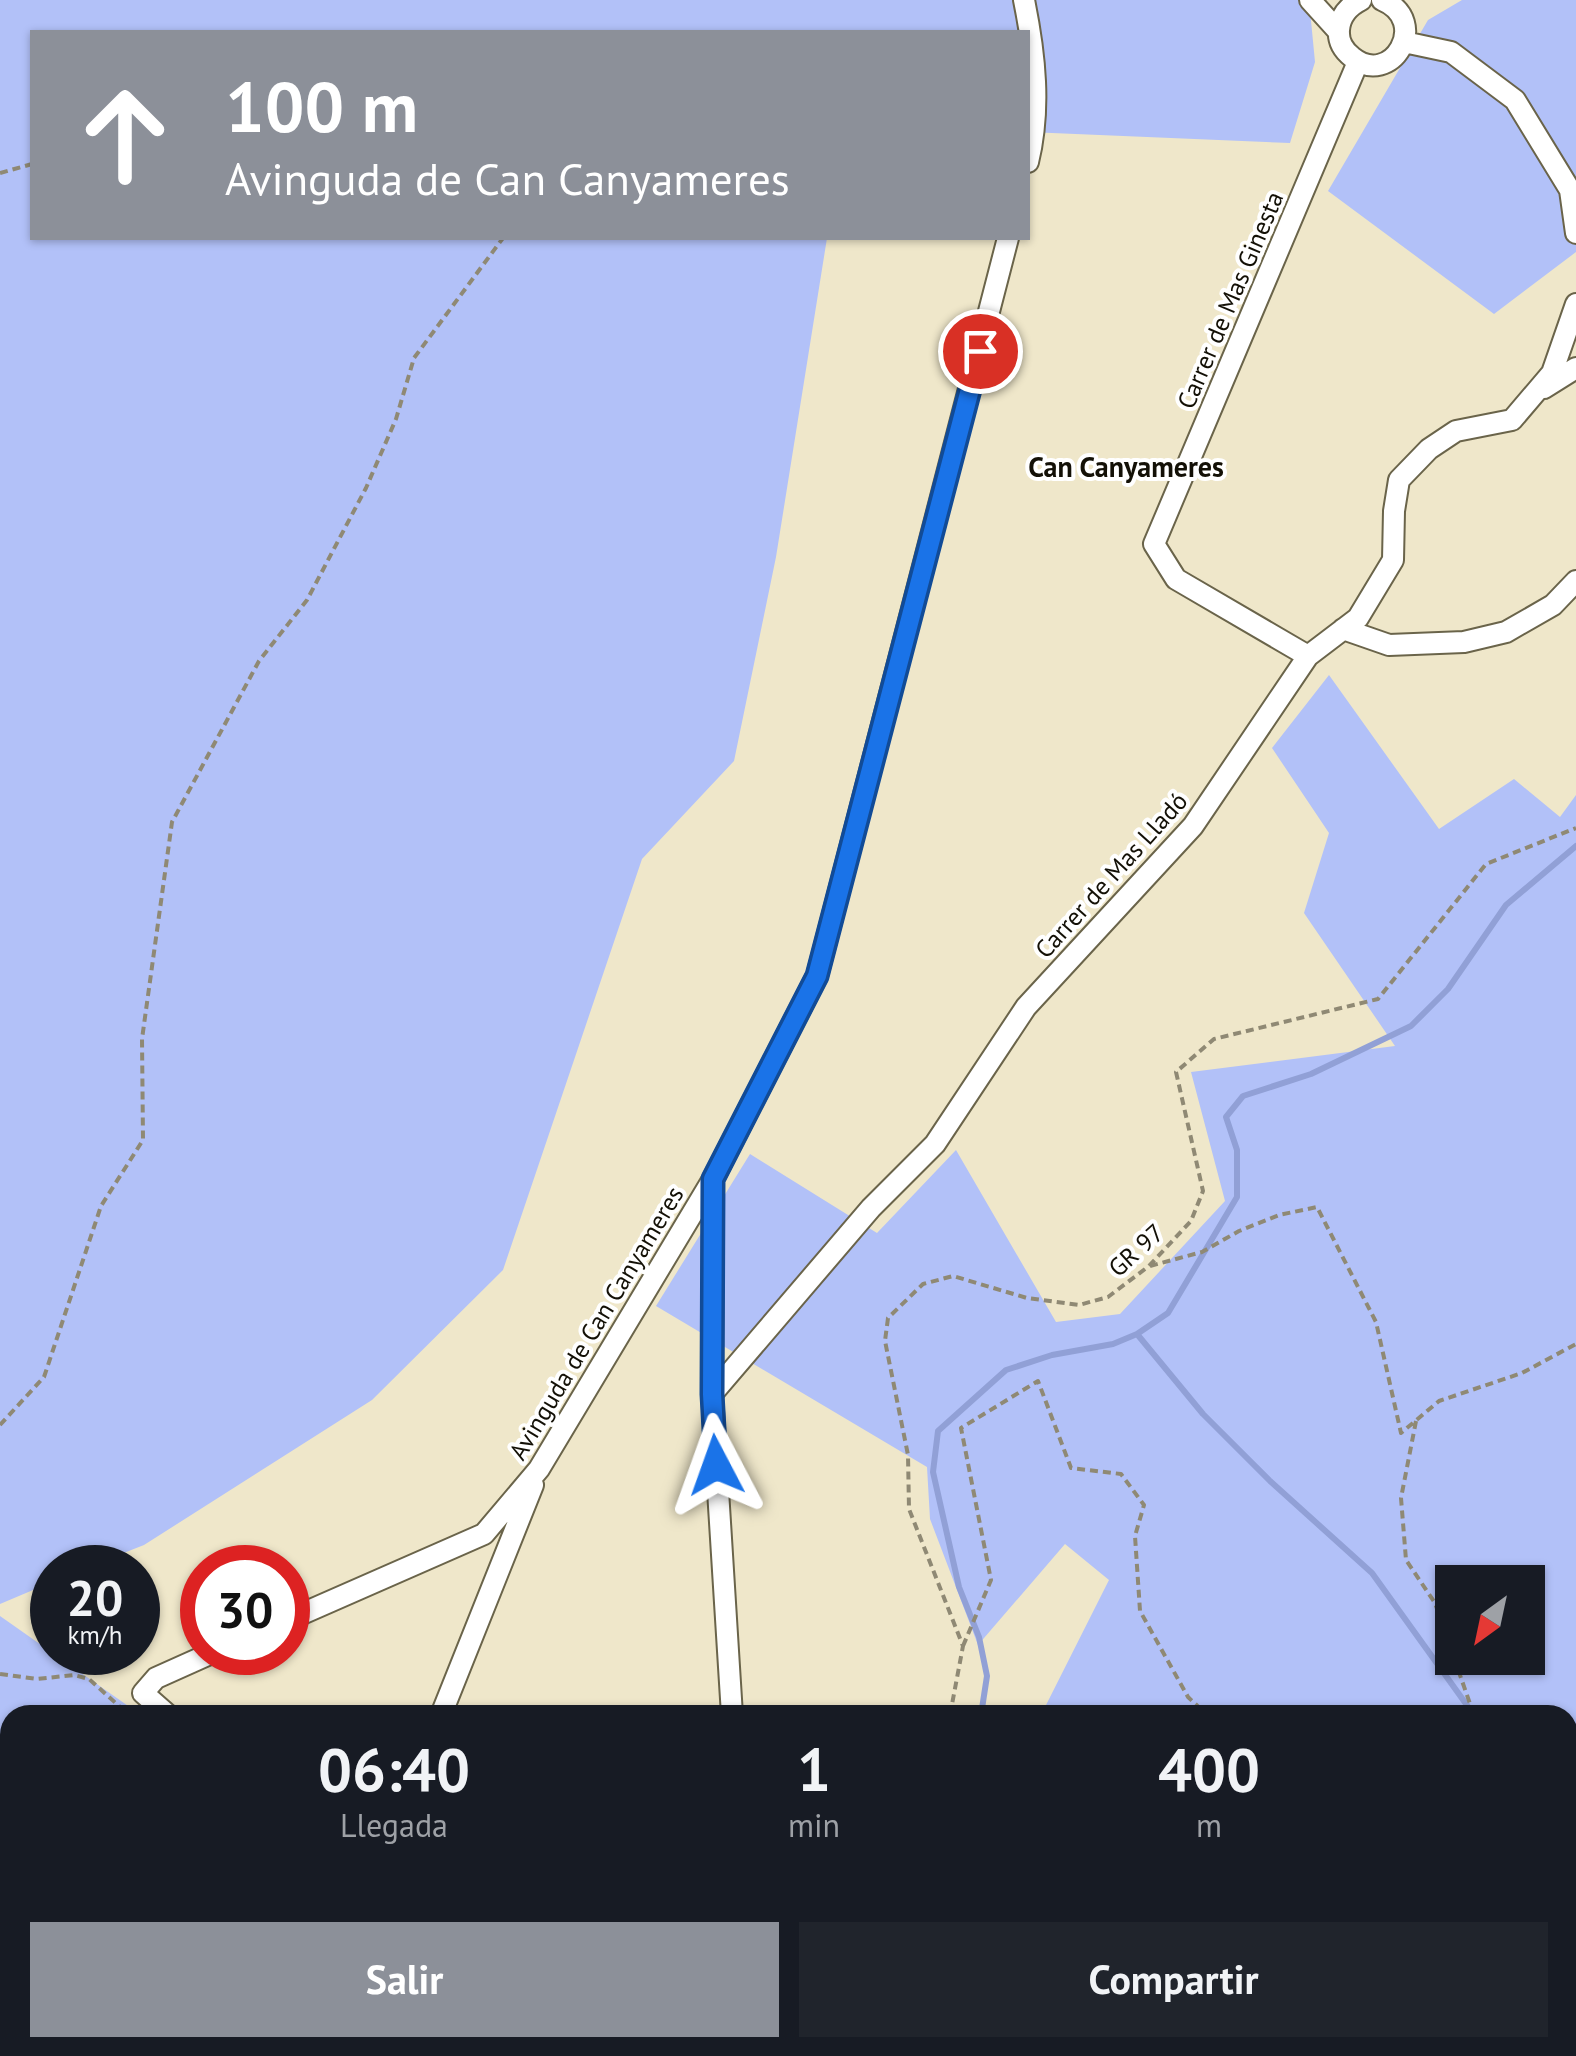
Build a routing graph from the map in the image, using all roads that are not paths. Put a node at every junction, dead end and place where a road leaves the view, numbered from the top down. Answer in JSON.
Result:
{"nodes":[{"id":1,"x":1024,"y":0,"type":"edge"},
{"id":2,"x":1310,"y":0,"type":"edge"},
{"id":3,"x":1361,"y":0,"type":"edge"},
{"id":4,"x":1396,"y":3,"type":"edge"},
{"id":5,"x":1338,"y":32,"type":"junction"},
{"id":6,"x":1404,"y":42,"type":"junction"},
{"id":7,"x":1358,"y":62,"type":"junction"},
{"id":8,"x":1030,"y":154,"type":"edge"},
{"id":9,"x":1576,"y":234,"type":"edge"},
{"id":10,"x":1007,"y":240,"type":"edge"},
{"id":11,"x":1576,"y":304,"type":"edge"},
{"id":12,"x":1576,"y":368,"type":"edge"},
{"id":13,"x":1534,"y":394,"type":"junction"},
{"id":14,"x":1576,"y":581,"type":"edge"},
{"id":15,"x":1343,"y":629,"type":"junction"},
{"id":16,"x":1308,"y":656,"type":"junction"},
{"id":17,"x":713,"y":1179,"type":"junction"},
{"id":18,"x":712,"y":1394,"type":"junction"},
{"id":19,"x":540,"y":1469,"type":"junction"},
{"id":20,"x":310,"y":1610,"type":"edge"},
{"id":21,"x":180,"y":1667,"type":"edge"},
{"id":22,"x":156,"y":1705,"type":"edge"},
{"id":23,"x":445,"y":1705,"type":"edge"},
{"id":24,"x":731,"y":1705,"type":"edge"}],
"edges":[{"from":1,"to":8,"type":"street"},
{"from":2,"to":5,"type":"street"},
{"from":3,"to":5,"type":"street"},
{"from":4,"to":6,"type":"street"},
{"from":5,"to":7,"type":"street"},
{"from":6,"to":7,"type":"street"},
{"from":6,"to":9,"type":"street"},
{"from":7,"to":16,"type":"street","name":"Carrer de Mas Ginesta"},
{"from":10,"to":17,"type":"street","name":"Avinguda de Can Canyameres"},
{"from":11,"to":13,"type":"street","name":"Carrer de Mas Lladó"},
{"from":12,"to":13,"type":"street"},
{"from":13,"to":15,"type":"street","name":"Carrer de Mas Lladó"},
{"from":14,"to":15,"type":"street"},
{"from":15,"to":16,"type":"street","name":"Carrer de Mas Lladó"},
{"from":16,"to":18,"type":"street","name":"Carrer de Mas Lladó"},
{"from":17,"to":18,"type":"street"},
{"from":17,"to":19,"type":"street","name":"Avinguda de Can Canyameres"},
{"from":18,"to":24,"type":"street"},
{"from":19,"to":20,"type":"street","name":"Avinguda de Can Canyameres"},
{"from":19,"to":23,"type":"street"},
{"from":21,"to":22,"type":"street"}]}
